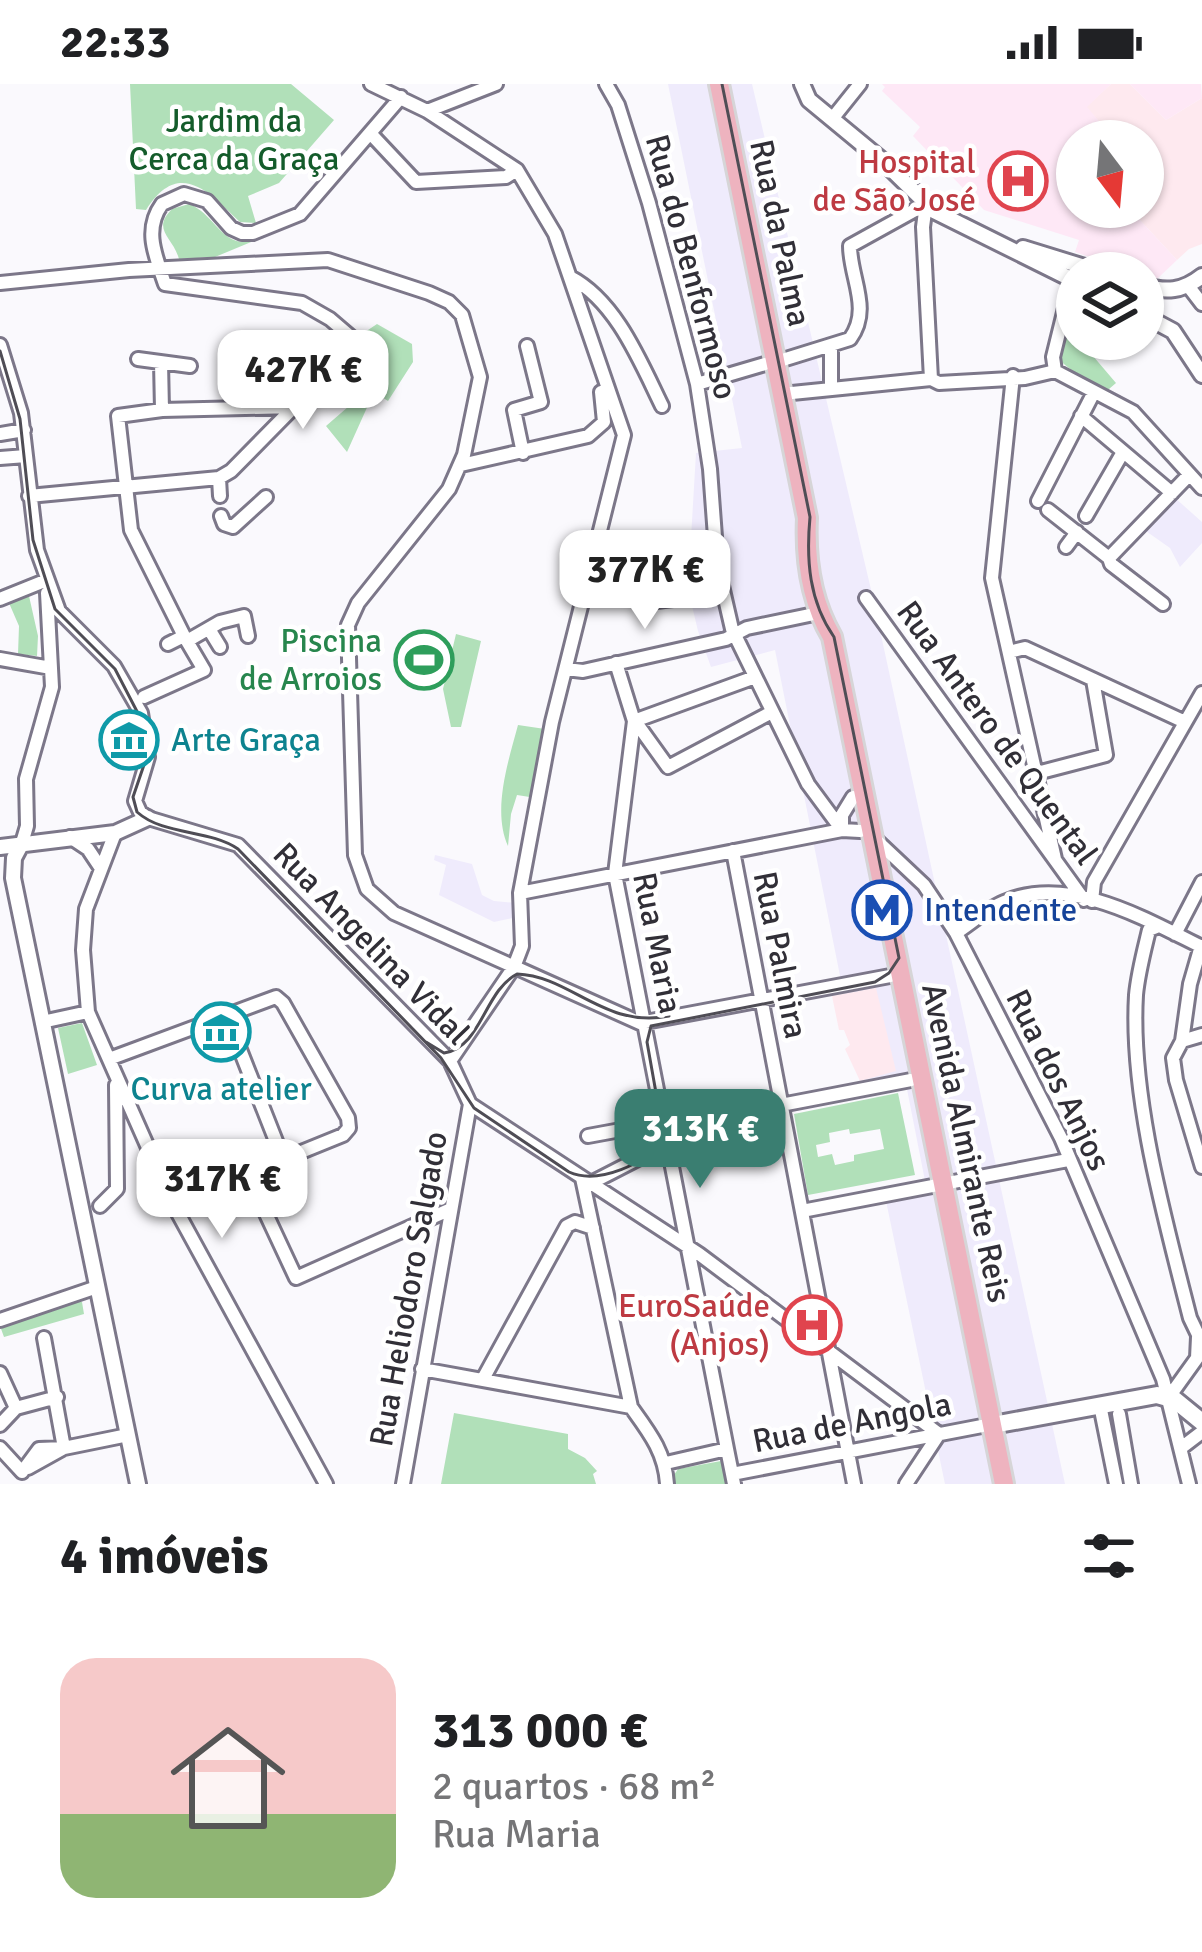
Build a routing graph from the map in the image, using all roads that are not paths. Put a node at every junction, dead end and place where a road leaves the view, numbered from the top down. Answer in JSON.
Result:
{"nodes":[{"id":1,"x":373,"y":84,"type":"edge"},
{"id":2,"x":496,"y":84,"type":"edge"},
{"id":3,"x":606,"y":84,"type":"edge"},
{"id":4,"x":708,"y":84,"type":"edge"},
{"id":5,"x":719,"y":84,"type":"edge"},
{"id":6,"x":802,"y":84,"type":"edge"},
{"id":7,"x":860,"y":84,"type":"edge"},
{"id":8,"x":401,"y":97,"type":"junction"},
{"id":9,"x":427,"y":111,"type":"junction"},
{"id":10,"x":832,"y":119,"type":"junction"},
{"id":11,"x":370,"y":133,"type":"junction"},
{"id":12,"x":517,"y":170,"type":"junction"},
{"id":13,"x":926,"y":204,"type":"junction"},
{"id":14,"x":990,"y":239,"type":"junction"},
{"id":15,"x":152,"y":247,"type":"junction"},
{"id":16,"x":1056,"y":259,"type":"edge"},
{"id":17,"x":160,"y":268,"type":"junction"},
{"id":18,"x":129,"y":270,"type":"junction"},
{"id":19,"x":1056,"y":272,"type":"edge"},
{"id":20,"x":1202,"y":276,"type":"edge"},
{"id":21,"x":570,"y":277,"type":"junction"},
{"id":22,"x":0,"y":283,"type":"edge"},
{"id":23,"x":1189,"y":287,"type":"junction"},
{"id":24,"x":1164,"y":290,"type":"edge"},
{"id":25,"x":1202,"y":304,"type":"edge"},
{"id":26,"x":1164,"y":326,"type":"edge"},
{"id":27,"x":355,"y":345,"type":"junction"},
{"id":28,"x":527,"y":346,"type":"dead end"},
{"id":29,"x":831,"y":346,"type":"junction"},
{"id":30,"x":1056,"y":346,"type":"edge"},
{"id":31,"x":3,"y":357,"type":"edge"},
{"id":32,"x":138,"y":359,"type":"dead end"},
{"id":33,"x":596,"y":361,"type":"junction"},
{"id":34,"x":161,"y":362,"type":"junction"},
{"id":35,"x":771,"y":363,"type":"junction"},
{"id":36,"x":190,"y":366,"type":"dead end"},
{"id":37,"x":367,"y":369,"type":"dead end"},
{"id":38,"x":1055,"y":371,"type":"junction"},
{"id":39,"x":1202,"y":375,"type":"edge"},
{"id":40,"x":1013,"y":376,"type":"junction"},
{"id":41,"x":931,"y":379,"type":"junction"},
{"id":42,"x":697,"y":383,"type":"junction"},
{"id":43,"x":831,"y":388,"type":"junction"},
{"id":44,"x":777,"y":393,"type":"junction"},
{"id":45,"x":1093,"y":394,"type":"junction"},
{"id":46,"x":294,"y":406,"type":"junction"},
{"id":47,"x":662,"y":406,"type":"dead end"},
{"id":48,"x":162,"y":410,"type":"junction"},
{"id":49,"x":1082,"y":416,"type":"junction"},
{"id":50,"x":24,"y":430,"type":"junction"},
{"id":51,"x":0,"y":434,"type":"edge"},
{"id":52,"x":1123,"y":452,"type":"junction"},
{"id":53,"x":523,"y":453,"type":"junction"},
{"id":54,"x":26,"y":456,"type":"junction"},
{"id":55,"x":0,"y":458,"type":"edge"},
{"id":56,"x":461,"y":465,"type":"junction"},
{"id":57,"x":1189,"y":476,"type":"junction"},
{"id":58,"x":219,"y":478,"type":"junction"},
{"id":59,"x":124,"y":486,"type":"junction"},
{"id":60,"x":1202,"y":488,"type":"edge"},
{"id":61,"x":1172,"y":493,"type":"junction"},
{"id":62,"x":29,"y":496,"type":"junction"},
{"id":63,"x":220,"y":496,"type":"dead end"},
{"id":64,"x":266,"y":496,"type":"dead end"},
{"id":65,"x":221,"y":515,"type":"dead end"},
{"id":66,"x":1086,"y":516,"type":"dead end"},
{"id":67,"x":1077,"y":532,"type":"junction"},
{"id":68,"x":1066,"y":547,"type":"dead end"},
{"id":69,"x":1109,"y":563,"type":"junction"},
{"id":70,"x":46,"y":580,"type":"junction"},
{"id":71,"x":723,"y":592,"type":"junction"},
{"id":72,"x":0,"y":598,"type":"edge"},
{"id":73,"x":866,"y":598,"type":"dead end"},
{"id":74,"x":648,"y":602,"type":"dead end"},
{"id":75,"x":1163,"y":604,"type":"dead end"},
{"id":76,"x":814,"y":614,"type":"junction"},
{"id":77,"x":209,"y":629,"type":"junction"},
{"id":78,"x":735,"y":635,"type":"junction"},
{"id":79,"x":248,"y":636,"type":"dead end"},
{"id":80,"x":186,"y":639,"type":"junction"},
{"id":81,"x":168,"y":644,"type":"dead end"},
{"id":82,"x":220,"y":647,"type":"dead end"},
{"id":83,"x":1009,"y":652,"type":"junction"},
{"id":84,"x":0,"y":659,"type":"edge"},
{"id":85,"x":616,"y":663,"type":"junction"},
{"id":86,"x":51,"y":668,"type":"junction"},
{"id":87,"x":566,"y":669,"type":"junction"},
{"id":88,"x":755,"y":677,"type":"junction"},
{"id":89,"x":1094,"y":680,"type":"junction"},
{"id":90,"x":1202,"y":693,"type":"edge"},
{"id":91,"x":144,"y":698,"type":"dead end"},
{"id":92,"x":772,"y":712,"type":"junction"},
{"id":93,"x":634,"y":721,"type":"junction"},
{"id":94,"x":1185,"y":722,"type":"junction"},
{"id":95,"x":1036,"y":773,"type":"junction"},
{"id":96,"x":148,"y":818,"type":"junction"},
{"id":97,"x":850,"y":826,"type":"junction"},
{"id":98,"x":115,"y":833,"type":"junction"},
{"id":99,"x":0,"y":835,"type":"edge"},
{"id":100,"x":69,"y":837,"type":"junction"},
{"id":101,"x":22,"y":843,"type":"junction"},
{"id":102,"x":0,"y":848,"type":"edge"},
{"id":103,"x":733,"y":851,"type":"junction"},
{"id":104,"x":1055,"y":860,"type":"junction"},
{"id":105,"x":0,"y":863,"type":"edge"},
{"id":106,"x":100,"y":867,"type":"junction"},
{"id":107,"x":615,"y":874,"type":"junction"},
{"id":108,"x":13,"y":878,"type":"junction"},
{"id":109,"x":1202,"y":882,"type":"edge"},
{"id":110,"x":520,"y":893,"type":"junction"},
{"id":111,"x":1088,"y":900,"type":"junction"},
{"id":112,"x":1159,"y":926,"type":"junction"},
{"id":113,"x":956,"y":933,"type":"junction"},
{"id":114,"x":1175,"y":934,"type":"junction"},
{"id":115,"x":1202,"y":946,"type":"edge"},
{"id":116,"x":514,"y":967,"type":"junction"},
{"id":117,"x":895,"y":975,"type":"junction"},
{"id":118,"x":761,"y":1001,"type":"junction"},
{"id":119,"x":88,"y":1012,"type":"junction"},
{"id":120,"x":226,"y":1014,"type":"junction"},
{"id":121,"x":43,"y":1022,"type":"junction"},
{"id":122,"x":645,"y":1023,"type":"junction"},
{"id":123,"x":1202,"y":1035,"type":"edge"},
{"id":124,"x":1182,"y":1041,"type":"junction"},
{"id":125,"x":109,"y":1059,"type":"junction"},
{"id":126,"x":450,"y":1061,"type":"junction"},
{"id":127,"x":116,"y":1078,"type":"junction"},
{"id":128,"x":911,"y":1080,"type":"junction"},
{"id":129,"x":470,"y":1103,"type":"junction"},
{"id":130,"x":781,"y":1106,"type":"junction"},
{"id":131,"x":664,"y":1122,"type":"junction"},
{"id":132,"x":588,"y":1136,"type":"dead end"},
{"id":133,"x":667,"y":1144,"type":"junction"},
{"id":134,"x":283,"y":1159,"type":"junction"},
{"id":135,"x":1068,"y":1160,"type":"junction"},
{"id":136,"x":1202,"y":1167,"type":"edge"},
{"id":137,"x":247,"y":1173,"type":"junction"},
{"id":138,"x":586,"y":1180,"type":"junction"},
{"id":139,"x":938,"y":1185,"type":"junction"},
{"id":140,"x":605,"y":1192,"type":"junction"},
{"id":141,"x":173,"y":1204,"type":"junction"},
{"id":142,"x":100,"y":1206,"type":"dead end"},
{"id":143,"x":451,"y":1208,"type":"junction"},
{"id":144,"x":588,"y":1208,"type":"junction"},
{"id":145,"x":802,"y":1211,"type":"junction"},
{"id":146,"x":593,"y":1228,"type":"junction"},
{"id":147,"x":687,"y":1246,"type":"junction"},
{"id":148,"x":97,"y":1287,"type":"junction"},
{"id":149,"x":0,"y":1320,"type":"edge"},
{"id":150,"x":44,"y":1338,"type":"dead end"},
{"id":151,"x":1200,"y":1340,"type":"edge"},
{"id":152,"x":829,"y":1352,"type":"junction"},
{"id":153,"x":422,"y":1369,"type":"junction"},
{"id":154,"x":0,"y":1373,"type":"edge"},
{"id":155,"x":483,"y":1379,"type":"junction"},
{"id":156,"x":57,"y":1396,"type":"junction"},
{"id":157,"x":1169,"y":1397,"type":"junction"},
{"id":158,"x":1100,"y":1405,"type":"junction"},
{"id":159,"x":631,"y":1407,"type":"junction"},
{"id":160,"x":16,"y":1408,"type":"junction"},
{"id":161,"x":1119,"y":1414,"type":"dead end"},
{"id":162,"x":1202,"y":1422,"type":"edge"},
{"id":163,"x":0,"y":1425,"type":"edge"},
{"id":164,"x":987,"y":1425,"type":"junction"},
{"id":165,"x":1202,"y":1432,"type":"edge"},
{"id":166,"x":939,"y":1434,"type":"junction"},
{"id":167,"x":128,"y":1435,"type":"junction"},
{"id":168,"x":0,"y":1448,"type":"edge"},
{"id":169,"x":64,"y":1448,"type":"junction"},
{"id":170,"x":1181,"y":1448,"type":"junction"},
{"id":171,"x":727,"y":1449,"type":"junction"},
{"id":172,"x":848,"y":1452,"type":"junction"},
{"id":173,"x":666,"y":1463,"type":"junction"},
{"id":174,"x":733,"y":1479,"type":"edge"},
{"id":175,"x":137,"y":1484,"type":"edge"},
{"id":176,"x":326,"y":1484,"type":"edge"},
{"id":177,"x":403,"y":1484,"type":"edge"},
{"id":178,"x":667,"y":1484,"type":"edge"},
{"id":179,"x":854,"y":1484,"type":"edge"},
{"id":180,"x":906,"y":1484,"type":"edge"},
{"id":181,"x":994,"y":1484,"type":"edge"},
{"id":182,"x":1004,"y":1484,"type":"edge"},
{"id":183,"x":1116,"y":1484,"type":"edge"},
{"id":184,"x":1132,"y":1484,"type":"edge"},
{"id":185,"x":1189,"y":1484,"type":"edge"}],
"edges":[{"from":1,"to":8,"type":"street"},
{"from":2,"to":9,"type":"street"},
{"from":3,"to":42,"type":"street","name":"Rua do Benformoso"},
{"from":4,"to":35,"type":"main road","name":"Rua da Palma"},
{"from":5,"to":35,"type":"main road","name":"Rua da Palma"},
{"from":6,"to":10,"type":"street"},
{"from":7,"to":10,"type":"street"},
{"from":8,"to":9,"type":"street"},
{"from":8,"to":11,"type":"street"},
{"from":9,"to":12,"type":"street"},
{"from":10,"to":13,"type":"street"},
{"from":11,"to":12,"type":"street"},
{"from":11,"to":15,"type":"street"},
{"from":12,"to":21,"type":"street"},
{"from":13,"to":14,"type":"street"},
{"from":13,"to":29,"type":"street"},
{"from":13,"to":41,"type":"street"},
{"from":14,"to":16,"type":"street"},
{"from":14,"to":19,"type":"street"},
{"from":15,"to":17,"type":"street"},
{"from":15,"to":18,"type":"street"},
{"from":17,"to":18,"type":"street"},
{"from":17,"to":27,"type":"street"},
{"from":17,"to":56,"type":"street"},
{"from":18,"to":22,"type":"street"},
{"from":20,"to":23,"type":"street"},
{"from":21,"to":33,"type":"street"},
{"from":21,"to":47,"type":"street"},
{"from":23,"to":24,"type":"street"},
{"from":23,"to":25,"type":"street"},
{"from":26,"to":39,"type":"street"},
{"from":27,"to":37,"type":"street"},
{"from":27,"to":46,"type":"street"},
{"from":28,"to":53,"type":"street"},
{"from":29,"to":35,"type":"street"},
{"from":29,"to":43,"type":"street"},
{"from":30,"to":38,"type":"street"},
{"from":31,"to":50,"type":"street"},
{"from":32,"to":34,"type":"street"},
{"from":33,"to":53,"type":"street"},
{"from":33,"to":87,"type":"street"},
{"from":34,"to":36,"type":"street"},
{"from":34,"to":48,"type":"street"},
{"from":35,"to":42,"type":"street"},
{"from":35,"to":44,"type":"main road","name":"Rua da Palma"},
{"from":38,"to":40,"type":"street"},
{"from":38,"to":45,"type":"street"},
{"from":40,"to":41,"type":"street"},
{"from":40,"to":83,"type":"street"},
{"from":41,"to":43,"type":"street"},
{"from":42,"to":71,"type":"street","name":"Rua do Benformoso"},
{"from":43,"to":44,"type":"street"},
{"from":44,"to":76,"type":"main road","name":"Avenida Almirante Reis"},
{"from":44,"to":97,"type":"main road","name":"Avenida Almirante Reis"},
{"from":45,"to":49,"type":"street"},
{"from":45,"to":57,"type":"street"},
{"from":46,"to":48,"type":"street"},
{"from":46,"to":58,"type":"street"},
{"from":48,"to":59,"type":"street"},
{"from":49,"to":52,"type":"street"},
{"from":49,"to":67,"type":"street"},
{"from":50,"to":51,"type":"street"},
{"from":50,"to":54,"type":"street"},
{"from":52,"to":61,"type":"street"},
{"from":52,"to":66,"type":"street"},
{"from":53,"to":56,"type":"street"},
{"from":54,"to":55,"type":"street"},
{"from":54,"to":62,"type":"street"},
{"from":56,"to":116,"type":"street"},
{"from":57,"to":60,"type":"street"},
{"from":57,"to":61,"type":"street"},
{"from":58,"to":59,"type":"street"},
{"from":58,"to":63,"type":"street"},
{"from":59,"to":62,"type":"street"},
{"from":59,"to":80,"type":"street"},
{"from":61,"to":69,"type":"street"},
{"from":62,"to":70,"type":"street"},
{"from":64,"to":65,"type":"street"},
{"from":67,"to":68,"type":"street"},
{"from":67,"to":69,"type":"street"},
{"from":69,"to":75,"type":"street"},
{"from":70,"to":72,"type":"street"},
{"from":70,"to":86,"type":"street"},
{"from":70,"to":96,"type":"street"},
{"from":71,"to":74,"type":"street"},
{"from":71,"to":78,"type":"street","name":"Rua dos Anjos"},
{"from":73,"to":104,"type":"street","name":"Rua Antero de Quental"},
{"from":76,"to":78,"type":"street"},
{"from":76,"to":97,"type":"main road","name":"Avenida Almirante Reis"},
{"from":77,"to":79,"type":"street"},
{"from":77,"to":80,"type":"street"},
{"from":77,"to":82,"type":"street"},
{"from":78,"to":85,"type":"street"},
{"from":78,"to":88,"type":"street","name":"Rua dos Anjos"},
{"from":80,"to":81,"type":"street"},
{"from":80,"to":91,"type":"street"},
{"from":83,"to":89,"type":"street"},
{"from":83,"to":95,"type":"street"},
{"from":84,"to":86,"type":"street"},
{"from":85,"to":87,"type":"street"},
{"from":85,"to":93,"type":"street"},
{"from":86,"to":101,"type":"street"},
{"from":87,"to":110,"type":"street"},
{"from":88,"to":92,"type":"street","name":"Rua dos Anjos"},
{"from":88,"to":93,"type":"street"},
{"from":89,"to":94,"type":"street"},
{"from":89,"to":95,"type":"street"},
{"from":90,"to":94,"type":"street"},
{"from":92,"to":93,"type":"street"},
{"from":92,"to":97,"type":"street","name":"Rua dos Anjos"},
{"from":93,"to":107,"type":"street","name":"Rua Maria"},
{"from":94,"to":111,"type":"street"},
{"from":95,"to":104,"type":"street"},
{"from":96,"to":98,"type":"street"},
{"from":96,"to":126,"type":"street","name":"Rua Angelina Vidal"},
{"from":97,"to":103,"type":"street"},
{"from":97,"to":113,"type":"street","name":"Rua dos Anjos"},
{"from":97,"to":117,"type":"main road","name":"Avenida Almirante Reis"},
{"from":98,"to":100,"type":"street"},
{"from":98,"to":106,"type":"street"},
{"from":99,"to":101,"type":"street"},
{"from":100,"to":101,"type":"street"},
{"from":100,"to":106,"type":"street"},
{"from":101,"to":102,"type":"street"},
{"from":101,"to":108,"type":"street"},
{"from":103,"to":107,"type":"street"},
{"from":103,"to":118,"type":"street","name":"Rua Palmira"},
{"from":104,"to":111,"type":"street","name":"Rua Antero de Quental"},
{"from":105,"to":108,"type":"street"},
{"from":106,"to":119,"type":"street"},
{"from":107,"to":110,"type":"street"},
{"from":107,"to":122,"type":"street","name":"Rua Maria"},
{"from":108,"to":121,"type":"street"},
{"from":109,"to":114,"type":"street"},
{"from":110,"to":116,"type":"street"},
{"from":111,"to":112,"type":"street"},
{"from":111,"to":113,"type":"street"},
{"from":112,"to":114,"type":"street"},
{"from":112,"to":151,"type":"street"},
{"from":113,"to":135,"type":"street","name":"Rua dos Anjos"},
{"from":114,"to":115,"type":"street"},
{"from":115,"to":124,"type":"street"},
{"from":116,"to":122,"type":"street"},
{"from":116,"to":126,"type":"street"},
{"from":117,"to":118,"type":"street"},
{"from":117,"to":128,"type":"main road","name":"Avenida Almirante Reis"},
{"from":117,"to":139,"type":"main road","name":"Avenida Almirante Reis"},
{"from":118,"to":122,"type":"street"},
{"from":118,"to":130,"type":"street","name":"Rua Palmira"},
{"from":119,"to":121,"type":"street"},
{"from":119,"to":125,"type":"street"},
{"from":120,"to":125,"type":"street"},
{"from":120,"to":134,"type":"street"},
{"from":120,"to":134,"type":"street"},
{"from":121,"to":148,"type":"street"},
{"from":122,"to":131,"type":"street","name":"Rua Maria"},
{"from":123,"to":124,"type":"street"},
{"from":124,"to":136,"type":"street"},
{"from":125,"to":127,"type":"street"},
{"from":126,"to":129,"type":"street","name":"Rua Angelina Vidal"},
{"from":127,"to":141,"type":"street"},
{"from":127,"to":142,"type":"street"},
{"from":128,"to":130,"type":"street"},
{"from":128,"to":139,"type":"main road","name":"Avenida Almirante Reis"},
{"from":129,"to":138,"type":"street"},
{"from":129,"to":143,"type":"street","name":"Rua Heliodoro Salgado"},
{"from":130,"to":145,"type":"street","name":"Rua Palmira"},
{"from":131,"to":132,"type":"street"},
{"from":131,"to":133,"type":"street","name":"Rua Maria"},
{"from":133,"to":138,"type":"street"},
{"from":133,"to":147,"type":"street","name":"Rua Maria"},
{"from":134,"to":137,"type":"street"},
{"from":135,"to":139,"type":"street"},
{"from":135,"to":157,"type":"street","name":"Rua dos Anjos"},
{"from":137,"to":141,"type":"street"},
{"from":137,"to":143,"type":"street"},
{"from":138,"to":140,"type":"street"},
{"from":138,"to":144,"type":"street"},
{"from":139,"to":145,"type":"street"},
{"from":139,"to":164,"type":"main road","name":"Avenida Almirante Reis"},
{"from":140,"to":144,"type":"street"},
{"from":140,"to":147,"type":"street"},
{"from":141,"to":176,"type":"street"},
{"from":143,"to":153,"type":"street","name":"Rua Heliodoro Salgado"},
{"from":144,"to":146,"type":"street"},
{"from":145,"to":152,"type":"street","name":"Rua Palmira"},
{"from":146,"to":155,"type":"street"},
{"from":146,"to":159,"type":"street"},
{"from":147,"to":152,"type":"street"},
{"from":147,"to":171,"type":"street","name":"Rua Maria"},
{"from":148,"to":149,"type":"street"},
{"from":148,"to":167,"type":"street"},
{"from":150,"to":156,"type":"street"},
{"from":151,"to":157,"type":"street"},
{"from":152,"to":166,"type":"street"},
{"from":152,"to":172,"type":"street","name":"Rua Palmira"},
{"from":153,"to":155,"type":"street"},
{"from":153,"to":177,"type":"street","name":"Rua Heliodoro Salgado"},
{"from":154,"to":160,"type":"street"},
{"from":155,"to":159,"type":"street"},
{"from":156,"to":160,"type":"street"},
{"from":156,"to":169,"type":"street"},
{"from":157,"to":158,"type":"main road"},
{"from":157,"to":162,"type":"main road"},
{"from":157,"to":170,"type":"street","name":"Rua dos Anjos"},
{"from":158,"to":164,"type":"main road"},
{"from":158,"to":183,"type":"street"},
{"from":159,"to":173,"type":"street"},
{"from":160,"to":163,"type":"street"},
{"from":161,"to":184,"type":"street"},
{"from":164,"to":166,"type":"street","name":"Rua de Angola"},
{"from":164,"to":181,"type":"main road","name":"Avenida Almirante Reis"},
{"from":164,"to":182,"type":"main road","name":"Avenida Almirante Reis"},
{"from":165,"to":170,"type":"street"},
{"from":166,"to":172,"type":"street","name":"Rua de Angola"},
{"from":166,"to":180,"type":"street"},
{"from":167,"to":169,"type":"street"},
{"from":167,"to":175,"type":"street"},
{"from":168,"to":169,"type":"street"},
{"from":170,"to":185,"type":"street","name":"Rua dos Anjos"},
{"from":171,"to":173,"type":"street"},
{"from":171,"to":174,"type":"street","name":"Rua Maria"},
{"from":172,"to":174,"type":"street","name":"Rua de Angola"},
{"from":172,"to":179,"type":"street","name":"Rua Palmira"},
{"from":173,"to":178,"type":"street"}]}
